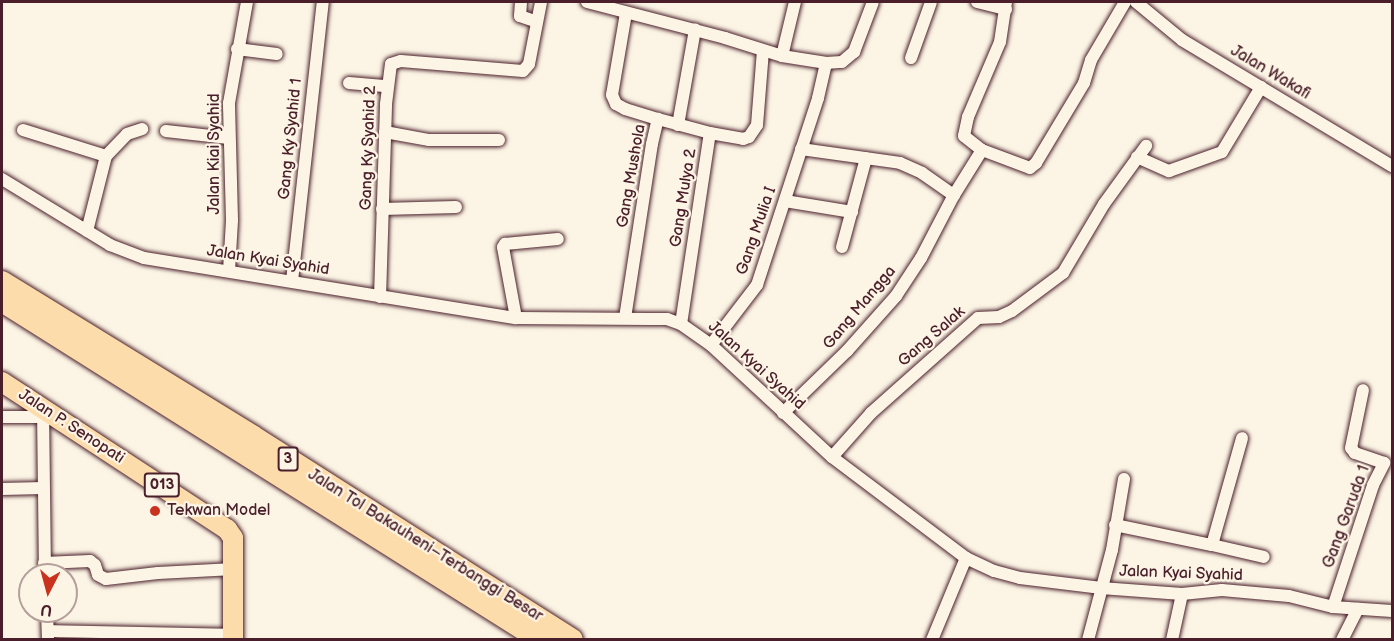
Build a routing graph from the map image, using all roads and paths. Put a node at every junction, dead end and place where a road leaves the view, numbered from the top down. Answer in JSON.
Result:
{"nodes":[{"id":1,"x":246,"y":2,"type":"edge"},
{"id":2,"x":323,"y":2,"type":"edge"},
{"id":3,"x":521,"y":2,"type":"edge"},
{"id":4,"x":541,"y":2,"type":"edge"},
{"id":5,"x":587,"y":2,"type":"edge"},
{"id":6,"x":795,"y":2,"type":"edge"},
{"id":7,"x":873,"y":2,"type":"edge"},
{"id":8,"x":931,"y":2,"type":"edge"},
{"id":9,"x":977,"y":2,"type":"edge"},
{"id":10,"x":1125,"y":2,"type":"edge"},
{"id":11,"x":1136,"y":2,"type":"edge"},
{"id":12,"x":1006,"y":5,"type":"edge"},
{"id":13,"x":626,"y":13,"type":"junction"},
{"id":14,"x":537,"y":22,"type":"junction"},
{"id":15,"x":695,"y":30,"type":"junction"},
{"id":16,"x":237,"y":49,"type":"junction"},
{"id":17,"x":763,"y":51,"type":"junction"},
{"id":18,"x":277,"y":54,"type":"dead end"},
{"id":19,"x":782,"y":56,"type":"junction"},
{"id":20,"x":911,"y":58,"type":"dead end"},
{"id":21,"x":826,"y":63,"type":"junction"},
{"id":22,"x":349,"y":83,"type":"dead end"},
{"id":23,"x":387,"y":86,"type":"junction"},
{"id":24,"x":1262,"y":87,"type":"junction"},
{"id":25,"x":658,"y":119,"type":"junction"},
{"id":26,"x":678,"y":125,"type":"junction"},
{"id":27,"x":141,"y":129,"type":"dead end"},
{"id":28,"x":23,"y":130,"type":"dead end"},
{"id":29,"x":166,"y":131,"type":"dead end"},
{"id":30,"x":385,"y":132,"type":"junction"},
{"id":31,"x":710,"y":133,"type":"junction"},
{"id":32,"x":229,"y":138,"type":"junction"},
{"id":33,"x":499,"y":140,"type":"dead end"},
{"id":34,"x":1146,"y":146,"type":"dead end"},
{"id":35,"x":801,"y":149,"type":"junction"},
{"id":36,"x":982,"y":150,"type":"junction"},
{"id":37,"x":106,"y":156,"type":"junction"},
{"id":38,"x":1137,"y":157,"type":"junction"},
{"id":39,"x":866,"y":158,"type":"junction"},
{"id":40,"x":1392,"y":166,"type":"edge"},
{"id":41,"x":2,"y":179,"type":"edge"},
{"id":42,"x":954,"y":195,"type":"junction"},
{"id":43,"x":785,"y":201,"type":"junction"},
{"id":44,"x":456,"y":207,"type":"dead end"},
{"id":45,"x":382,"y":209,"type":"junction"},
{"id":46,"x":852,"y":212,"type":"junction"},
{"id":47,"x":87,"y":231,"type":"junction"},
{"id":48,"x":558,"y":239,"type":"dead end"},
{"id":49,"x":842,"y":246,"type":"dead end"},
{"id":50,"x":229,"y":271,"type":"junction"},
{"id":51,"x":292,"y":280,"type":"junction"},
{"id":52,"x":2,"y":282,"type":"edge"},
{"id":53,"x":380,"y":297,"type":"junction"},
{"id":54,"x":2,"y":301,"type":"edge"},
{"id":55,"x":516,"y":318,"type":"junction"},
{"id":56,"x":624,"y":318,"type":"junction"},
{"id":57,"x":681,"y":324,"type":"junction"},
{"id":58,"x":711,"y":345,"type":"junction"},
{"id":59,"x":2,"y":382,"type":"edge"},
{"id":60,"x":1363,"y":390,"type":"dead end"},
{"id":61,"x":43,"y":413,"type":"junction"},
{"id":62,"x":783,"y":413,"type":"junction"},
{"id":63,"x":2,"y":417,"type":"edge"},
{"id":64,"x":1242,"y":438,"type":"dead end"},
{"id":65,"x":832,"y":457,"type":"junction"},
{"id":66,"x":1388,"y":462,"type":"edge"},
{"id":67,"x":1124,"y":479,"type":"dead end"},
{"id":68,"x":43,"y":488,"type":"junction"},
{"id":69,"x":2,"y":489,"type":"edge"},
{"id":70,"x":1115,"y":525,"type":"junction"},
{"id":71,"x":1212,"y":545,"type":"junction"},
{"id":72,"x":1264,"y":557,"type":"dead end"},
{"id":73,"x":966,"y":558,"type":"junction"},
{"id":74,"x":44,"y":563,"type":"edge"},
{"id":75,"x":78,"y":563,"type":"edge"},
{"id":76,"x":234,"y":569,"type":"junction"},
{"id":77,"x":1101,"y":588,"type":"junction"},
{"id":78,"x":1182,"y":594,"type":"junction"},
{"id":79,"x":1333,"y":607,"type":"junction"},
{"id":80,"x":1358,"y":609,"type":"junction"},
{"id":81,"x":1392,"y":611,"type":"edge"},
{"id":82,"x":48,"y":635,"type":"edge"},
{"id":83,"x":233,"y":637,"type":"edge"},
{"id":84,"x":541,"y":639,"type":"edge"},
{"id":85,"x":572,"y":639,"type":"edge"},
{"id":86,"x":932,"y":639,"type":"edge"},
{"id":87,"x":1088,"y":639,"type":"edge"},
{"id":88,"x":1172,"y":639,"type":"edge"},
{"id":89,"x":1342,"y":639,"type":"edge"}],
"edges":[{"from":1,"to":16,"type":"street","name":"Jalan Kiai Syahid"},
{"from":2,"to":51,"type":"street","name":"Gang Ky Syahid 1"},
{"from":3,"to":14,"type":"street"},
{"from":4,"to":14,"type":"street","name":"Gang Ky Syahid 2"},
{"from":5,"to":13,"type":"street"},
{"from":6,"to":19,"type":"street"},
{"from":7,"to":21,"type":"street"},
{"from":8,"to":20,"type":"street"},
{"from":9,"to":12,"type":"street"},
{"from":10,"to":36,"type":"street"},
{"from":11,"to":24,"type":"street","name":"Jalan Wakafi"},
{"from":12,"to":36,"type":"street"},
{"from":13,"to":15,"type":"street"},
{"from":13,"to":25,"type":"street"},
{"from":14,"to":23,"type":"street","name":"Gang Ky Syahid 2"},
{"from":15,"to":17,"type":"street"},
{"from":15,"to":26,"type":"street"},
{"from":16,"to":18,"type":"street"},
{"from":16,"to":32,"type":"street","name":"Jalan Kiai Syahid"},
{"from":17,"to":19,"type":"street"},
{"from":17,"to":31,"type":"street","name":"Gang Mulya 2"},
{"from":19,"to":21,"type":"street"},
{"from":21,"to":35,"type":"street","name":"Gang Mulia I"},
{"from":22,"to":23,"type":"street"},
{"from":23,"to":30,"type":"street","name":"Gang Ky Syahid 2"},
{"from":24,"to":38,"type":"street"},
{"from":24,"to":40,"type":"street","name":"Jalan Wakafi"},
{"from":25,"to":26,"type":"street","name":"Gang Mushola"},
{"from":25,"to":56,"type":"street","name":"Gang Mushola"},
{"from":26,"to":31,"type":"street","name":"Gang Mushola"},
{"from":27,"to":37,"type":"street"},
{"from":28,"to":37,"type":"street"},
{"from":29,"to":32,"type":"street"},
{"from":30,"to":33,"type":"street"},
{"from":30,"to":45,"type":"street","name":"Gang Ky Syahid 2"},
{"from":31,"to":57,"type":"street","name":"Gang Mulya 2"},
{"from":32,"to":50,"type":"street","name":"Jalan Kiai Syahid"},
{"from":34,"to":38,"type":"street","name":"Gang Salak"},
{"from":35,"to":39,"type":"street"},
{"from":35,"to":43,"type":"street","name":"Gang Mulia I"},
{"from":36,"to":42,"type":"street","name":"Gang Mangga"},
{"from":37,"to":47,"type":"street"},
{"from":38,"to":65,"type":"street","name":"Gang Salak"},
{"from":39,"to":42,"type":"street"},
{"from":39,"to":46,"type":"street"},
{"from":41,"to":47,"type":"street","name":"Jalan Kyai Syahid"},
{"from":42,"to":62,"type":"street","name":"Gang Mangga"},
{"from":43,"to":46,"type":"street"},
{"from":43,"to":58,"type":"street","name":"Gang Mulia I"},
{"from":44,"to":45,"type":"street"},
{"from":45,"to":53,"type":"street","name":"Gang Ky Syahid 2"},
{"from":46,"to":49,"type":"street"},
{"from":47,"to":50,"type":"street","name":"Jalan Kyai Syahid"},
{"from":48,"to":55,"type":"street"},
{"from":50,"to":51,"type":"street","name":"Jalan Kyai Syahid"},
{"from":51,"to":53,"type":"street","name":"Jalan Kyai Syahid"},
{"from":52,"to":85,"type":"highway","name":"Jalan Tol Bakauheni–Terbanggi Besar","number":"3"},
{"from":53,"to":55,"type":"street","name":"Jalan Kyai Syahid"},
{"from":54,"to":84,"type":"highway","name":"Jalan Tol Bakauheni–Terbanggi Besar","number":"3"},
{"from":55,"to":56,"type":"street","name":"Jalan Kyai Syahid"},
{"from":56,"to":57,"type":"street","name":"Jalan Kyai Syahid"},
{"from":57,"to":58,"type":"street","name":"Jalan Kyai Syahid"},
{"from":58,"to":62,"type":"street","name":"Jalan Kyai Syahid"},
{"from":59,"to":61,"type":"main road","name":"Jalan P. Senopati","number":"013"},
{"from":60,"to":66,"type":"street","name":"Gang Garuda 1"},
{"from":61,"to":63,"type":"street"},
{"from":61,"to":68,"type":"street"},
{"from":61,"to":76,"type":"main road","name":"Jalan P. Senopati","number":"013"},
{"from":62,"to":65,"type":"street","name":"Jalan Kyai Syahid"},
{"from":64,"to":71,"type":"street"},
{"from":65,"to":73,"type":"street","name":"Jalan Kyai Syahid"},
{"from":66,"to":79,"type":"street","name":"Gang Garuda 1"},
{"from":67,"to":70,"type":"street"},
{"from":68,"to":69,"type":"street"},
{"from":68,"to":74,"type":"street"},
{"from":70,"to":71,"type":"street"},
{"from":70,"to":77,"type":"street"},
{"from":71,"to":72,"type":"street"},
{"from":73,"to":77,"type":"street","name":"Jalan Kyai Syahid"},
{"from":73,"to":86,"type":"street"},
{"from":75,"to":76,"type":"street"},
{"from":76,"to":83,"type":"main road","name":"Jalan P. Senopati","number":"013"},
{"from":77,"to":78,"type":"street","name":"Jalan Kyai Syahid"},
{"from":77,"to":87,"type":"street"},
{"from":78,"to":79,"type":"street","name":"Jalan Kyai Syahid"},
{"from":78,"to":88,"type":"street"},
{"from":79,"to":80,"type":"street","name":"Jalan Kyai Syahid"},
{"from":80,"to":81,"type":"street","name":"Jalan Kyai Syahid"},
{"from":80,"to":89,"type":"street"},
{"from":82,"to":83,"type":"street"}]}
